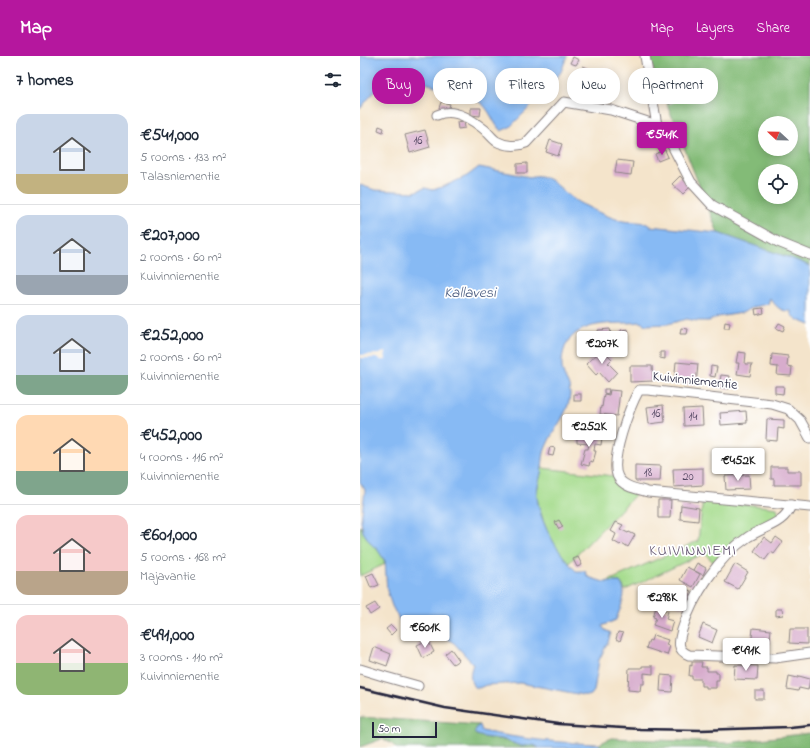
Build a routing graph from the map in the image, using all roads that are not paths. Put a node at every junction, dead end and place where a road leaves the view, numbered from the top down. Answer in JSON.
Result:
{"nodes":[{"id":1,"x":645,"y":56,"type":"edge"},
{"id":2,"x":437,"y":115,"type":"dead end"},
{"id":3,"x":657,"y":125,"type":"junction"},
{"id":4,"x":810,"y":255,"type":"edge"},
{"id":5,"x":810,"y":438,"type":"edge"},
{"id":6,"x":791,"y":505,"type":"junction"},
{"id":7,"x":810,"y":507,"type":"edge"},
{"id":8,"x":810,"y":653,"type":"edge"},
{"id":9,"x":360,"y":669,"type":"edge"},
{"id":10,"x":418,"y":686,"type":"dead end"}],
"edges":[{"from":1,"to":3,"type":"street"},
{"from":2,"to":3,"type":"street"},
{"from":3,"to":4,"type":"street"},
{"from":5,"to":6,"type":"street","name":"Kuivinniementie"},
{"from":6,"to":7,"type":"street","name":"Kuivinniementie"},
{"from":6,"to":8,"type":"street"},
{"from":9,"to":10,"type":"street"}]}
